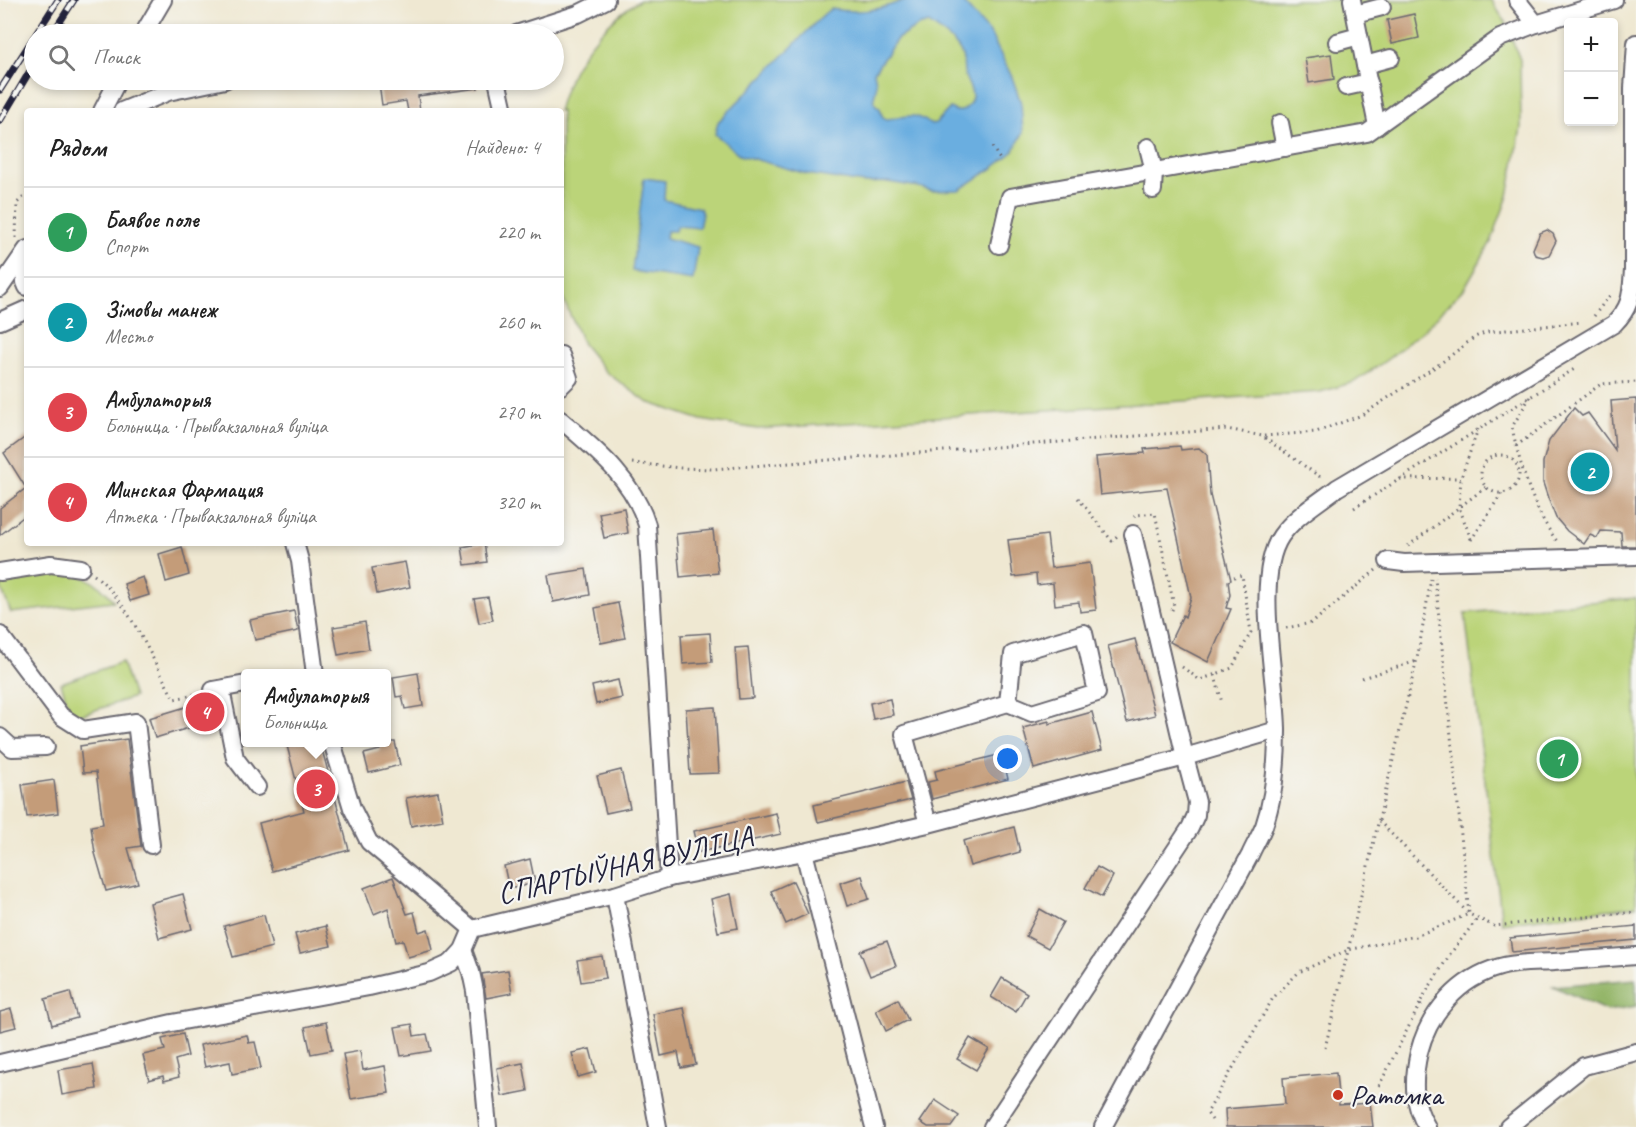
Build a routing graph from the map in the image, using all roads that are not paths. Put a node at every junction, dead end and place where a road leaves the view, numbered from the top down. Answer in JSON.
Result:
{"nodes":[{"id":1,"x":163,"y":0,"type":"edge"},
{"id":2,"x":606,"y":0,"type":"edge"},
{"id":3,"x":1517,"y":0,"type":"edge"},
{"id":4,"x":1614,"y":0,"type":"edge"},
{"id":5,"x":1353,"y":7,"type":"edge"},
{"id":6,"x":1382,"y":7,"type":"dead end"},
{"id":7,"x":149,"y":24,"type":"edge"},
{"id":8,"x":549,"y":24,"type":"edge"},
{"id":9,"x":1536,"y":24,"type":"junction"},
{"id":10,"x":1359,"y":36,"type":"junction"},
{"id":11,"x":1338,"y":42,"type":"dead end"},
{"id":12,"x":1636,"y":43,"type":"edge"},
{"id":13,"x":1391,"y":58,"type":"dead end"},
{"id":14,"x":1365,"y":65,"type":"junction"},
{"id":15,"x":1369,"y":82,"type":"junction"},
{"id":16,"x":1346,"y":87,"type":"dead end"},
{"id":17,"x":113,"y":90,"type":"edge"},
{"id":18,"x":178,"y":90,"type":"edge"},
{"id":19,"x":499,"y":90,"type":"edge"},
{"id":20,"x":104,"y":108,"type":"edge"},
{"id":21,"x":129,"y":108,"type":"edge"},
{"id":22,"x":503,"y":108,"type":"edge"},
{"id":23,"x":1280,"y":123,"type":"dead end"},
{"id":24,"x":1377,"y":126,"type":"junction"},
{"id":25,"x":1148,"y":147,"type":"dead end"},
{"id":26,"x":1285,"y":148,"type":"junction"},
{"id":27,"x":1154,"y":171,"type":"junction"},
{"id":28,"x":1153,"y":190,"type":"dead end"},
{"id":29,"x":999,"y":245,"type":"dead end"},
{"id":30,"x":24,"y":253,"type":"edge"},
{"id":31,"x":0,"y":288,"type":"edge"},
{"id":32,"x":24,"y":310,"type":"edge"},
{"id":33,"x":1630,"y":314,"type":"edge"},
{"id":34,"x":0,"y":321,"type":"edge"},
{"id":35,"x":564,"y":364,"type":"edge"},
{"id":36,"x":564,"y":383,"type":"edge"},
{"id":37,"x":564,"y":423,"type":"edge"},
{"id":38,"x":1130,"y":528,"type":"road end"},
{"id":39,"x":296,"y":546,"type":"edge"},
{"id":40,"x":1636,"y":556,"type":"edge"},
{"id":41,"x":1388,"y":561,"type":"road end"},
{"id":42,"x":81,"y":568,"type":"road end"},
{"id":43,"x":0,"y":572,"type":"edge"},
{"id":44,"x":0,"y":635,"type":"edge"},
{"id":45,"x":311,"y":669,"type":"edge"},
{"id":46,"x":241,"y":685,"type":"edge"},
{"id":47,"x":1008,"y":703,"type":"junction"},
{"id":48,"x":1277,"y":730,"type":"junction"},
{"id":49,"x":0,"y":737,"type":"edge"},
{"id":50,"x":46,"y":747,"type":"dead end"},
{"id":51,"x":334,"y":747,"type":"edge"},
{"id":52,"x":1185,"y":757,"type":"junction"},
{"id":53,"x":257,"y":787,"type":"dead end"},
{"id":54,"x":928,"y":824,"type":"junction"},
{"id":55,"x":151,"y":845,"type":"dead end"},
{"id":56,"x":804,"y":852,"type":"junction"},
{"id":57,"x":669,"y":878,"type":"junction"},
{"id":58,"x":615,"y":895,"type":"junction"},
{"id":59,"x":472,"y":929,"type":"junction"},
{"id":60,"x":463,"y":950,"type":"junction"},
{"id":61,"x":1636,"y":956,"type":"edge"},
{"id":62,"x":1636,"y":1052,"type":"edge"},
{"id":63,"x":0,"y":1064,"type":"edge"},
{"id":64,"x":488,"y":1127,"type":"edge"},
{"id":65,"x":658,"y":1127,"type":"edge"},
{"id":66,"x":874,"y":1127,"type":"edge"},
{"id":67,"x":992,"y":1127,"type":"edge"},
{"id":68,"x":1103,"y":1127,"type":"edge"},
{"id":69,"x":1427,"y":1127,"type":"edge"},
{"id":70,"x":1508,"y":1127,"type":"edge"}],
"edges":[{"from":1,"to":7,"type":"street"},
{"from":2,"to":8,"type":"street"},
{"from":3,"to":9,"type":"street"},
{"from":4,"to":9,"type":"street"},
{"from":5,"to":6,"type":"street"},
{"from":5,"to":10,"type":"street"},
{"from":9,"to":24,"type":"street"},
{"from":10,"to":11,"type":"street"},
{"from":10,"to":14,"type":"street"},
{"from":12,"to":33,"type":"street"},
{"from":13,"to":14,"type":"street"},
{"from":14,"to":15,"type":"street"},
{"from":15,"to":16,"type":"street"},
{"from":15,"to":24,"type":"street"},
{"from":17,"to":20,"type":"street"},
{"from":18,"to":21,"type":"street"},
{"from":19,"to":22,"type":"street"},
{"from":23,"to":26,"type":"street"},
{"from":24,"to":26,"type":"street"},
{"from":25,"to":27,"type":"street"},
{"from":26,"to":27,"type":"street"},
{"from":27,"to":28,"type":"street"},
{"from":27,"to":29,"type":"street"},
{"from":30,"to":31,"type":"street"},
{"from":32,"to":34,"type":"street"},
{"from":33,"to":48,"type":"street"},
{"from":35,"to":36,"type":"street"},
{"from":37,"to":57,"type":"street"},
{"from":38,"to":52,"type":"street"},
{"from":39,"to":45,"type":"street"},
{"from":40,"to":41,"type":"street"},
{"from":42,"to":43,"type":"street"},
{"from":44,"to":55,"type":"street"},
{"from":46,"to":53,"type":"street"},
{"from":47,"to":47,"type":"street"},
{"from":47,"to":54,"type":"street"},
{"from":48,"to":52,"type":"street","name":"СПАРТЫЎНАЯ ВУЛІЦА"},
{"from":48,"to":68,"type":"street"},
{"from":49,"to":50,"type":"street"},
{"from":51,"to":59,"type":"street"},
{"from":52,"to":54,"type":"street","name":"СПАРТЫЎНАЯ ВУЛІЦА"},
{"from":52,"to":67,"type":"street"},
{"from":54,"to":56,"type":"street","name":"СПАРТЫЎНАЯ ВУЛІЦА"},
{"from":56,"to":57,"type":"street","name":"СПАРТЫЎНАЯ ВУЛІЦА"},
{"from":56,"to":66,"type":"street"},
{"from":57,"to":58,"type":"street","name":"СПАРТЫЎНАЯ ВУЛІЦА"},
{"from":58,"to":59,"type":"street","name":"СПАРТЫЎНАЯ ВУЛІЦА"},
{"from":58,"to":65,"type":"street"},
{"from":59,"to":60,"type":"street","name":"СПАРТЫЎНАЯ ВУЛІЦА"},
{"from":60,"to":63,"type":"street","name":"СПАРТЫЎНАЯ ВУЛІЦА"},
{"from":60,"to":64,"type":"street"},
{"from":61,"to":69,"type":"street"},
{"from":62,"to":70,"type":"street"}]}
